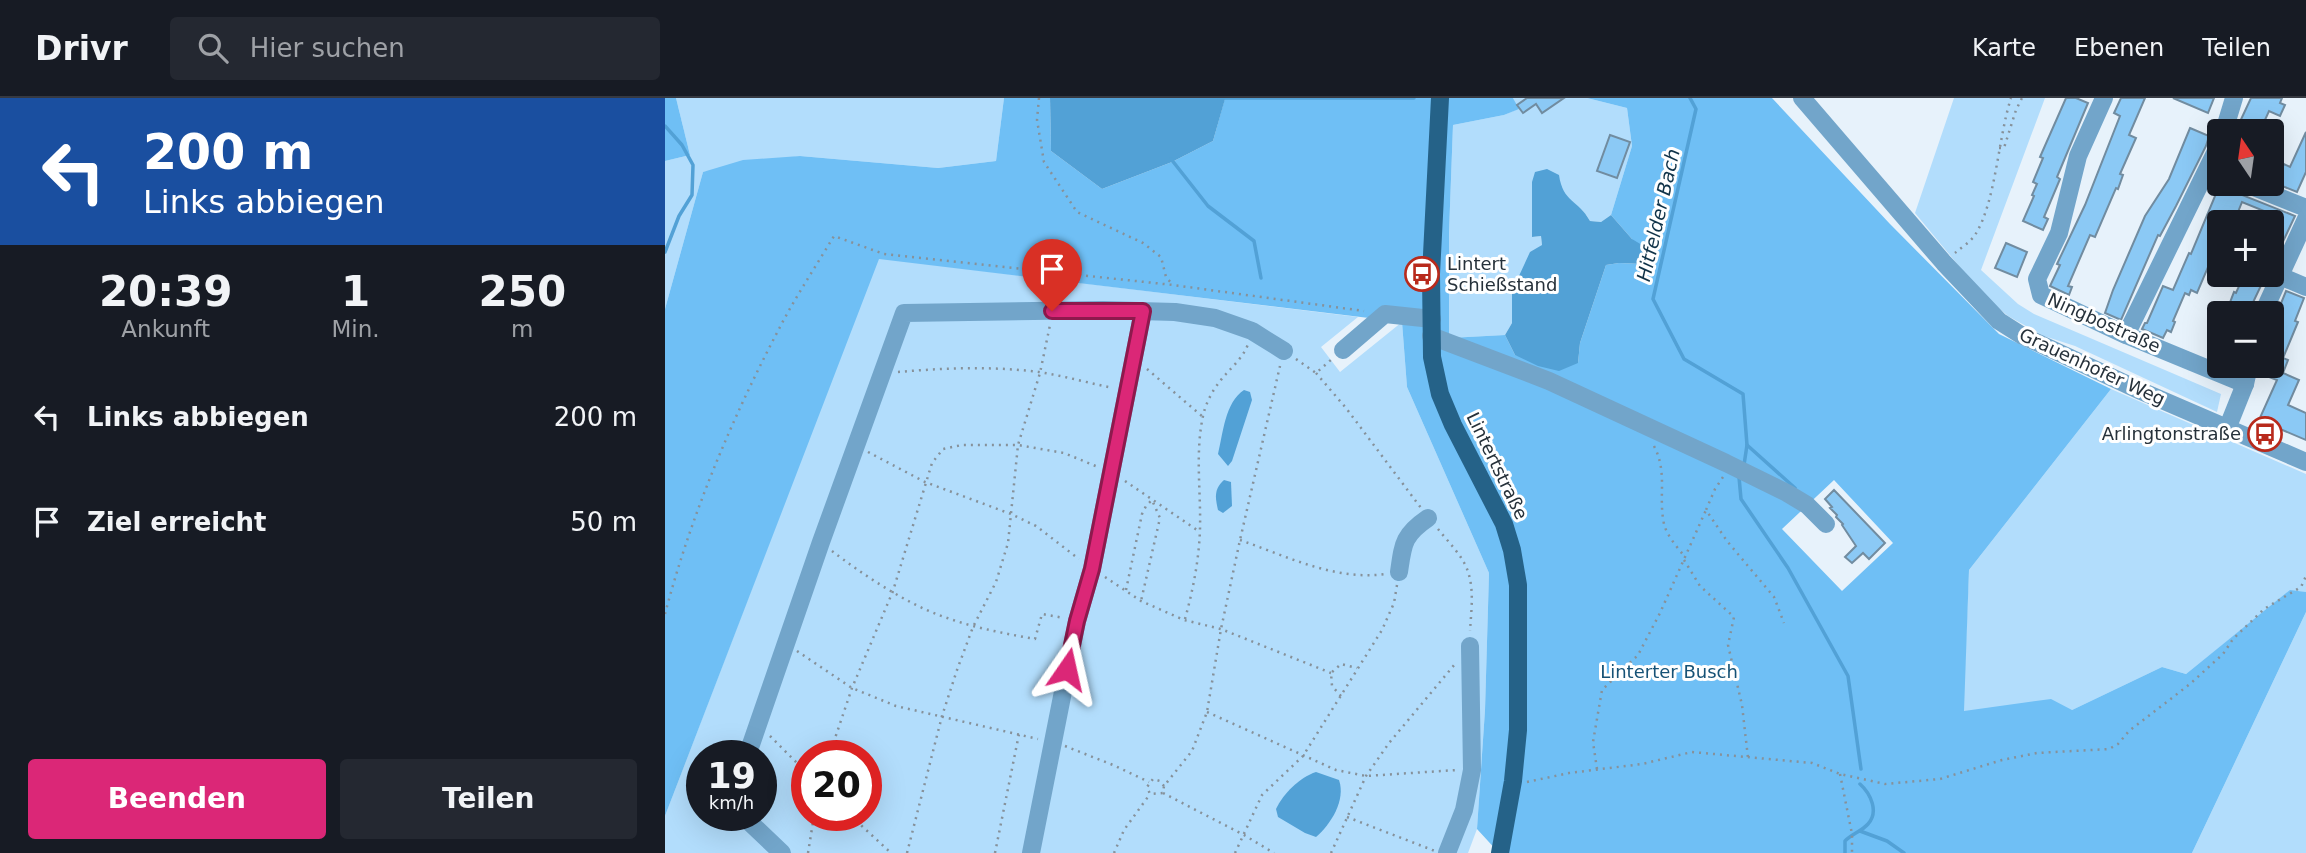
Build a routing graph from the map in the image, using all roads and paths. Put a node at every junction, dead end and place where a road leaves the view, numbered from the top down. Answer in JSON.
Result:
{"nodes":[{"id":1,"x":1039,"y":98,"type":"edge"},
{"id":2,"x":1440,"y":98,"type":"edge"},
{"id":3,"x":1802,"y":98,"type":"edge"},
{"id":4,"x":2011,"y":98,"type":"edge"},
{"id":5,"x":2022,"y":98,"type":"edge"},
{"id":6,"x":2104,"y":98,"type":"edge"},
{"id":7,"x":2234,"y":98,"type":"edge"},
{"id":8,"x":2228,"y":119,"type":"edge"},
{"id":9,"x":1999,"y":148,"type":"junction"},
{"id":10,"x":2207,"y":182,"type":"edge"},
{"id":11,"x":2276,"y":196,"type":"edge"},
{"id":12,"x":2306,"y":208,"type":"edge"},
{"id":13,"x":2306,"y":219,"type":"edge"},
{"id":14,"x":1944,"y":263,"type":"junction"},
{"id":15,"x":2284,"y":267,"type":"edge"},
{"id":16,"x":2284,"y":278,"type":"edge"},
{"id":17,"x":1173,"y":285,"type":"junction"},
{"id":18,"x":2306,"y":287,"type":"edge"},
{"id":19,"x":1052,"y":311,"type":"junction"},
{"id":20,"x":1143,"y":311,"type":"junction"},
{"id":21,"x":1385,"y":314,"type":"junction"},
{"id":22,"x":1431,"y":328,"type":"junction"},
{"id":23,"x":1252,"y":331,"type":"junction"},
{"id":24,"x":2126,"y":335,"type":"junction"},
{"id":25,"x":1343,"y":350,"type":"joint"},
{"id":26,"x":1284,"y":351,"type":"junction"},
{"id":27,"x":1134,"y":358,"type":"junction"},
{"id":28,"x":882,"y":373,"type":"junction"},
{"id":29,"x":1040,"y":373,"type":"junction"},
{"id":30,"x":1316,"y":373,"type":"junction"},
{"id":31,"x":2246,"y":378,"type":"edge"},
{"id":32,"x":2245,"y":384,"type":"junction"},
{"id":33,"x":1127,"y":391,"type":"junction"},
{"id":34,"x":1203,"y":417,"type":"junction"},
{"id":35,"x":1648,"y":427,"type":"junction"},
{"id":36,"x":2227,"y":429,"type":"junction"},
{"id":37,"x":1018,"y":445,"type":"junction"},
{"id":38,"x":2306,"y":462,"type":"edge"},
{"id":39,"x":1726,"y":463,"type":"junction"},
{"id":40,"x":1111,"y":472,"type":"junction"},
{"id":41,"x":1152,"y":500,"type":"junction"},
{"id":42,"x":1706,"y":510,"type":"junction"},
{"id":43,"x":1428,"y":518,"type":"junction"},
{"id":44,"x":1826,"y":524,"type":"dead end"},
{"id":45,"x":1200,"y":532,"type":"junction"},
{"id":46,"x":1240,"y":540,"type":"junction"},
{"id":47,"x":821,"y":542,"type":"junction"},
{"id":48,"x":1685,"y":558,"type":"junction"},
{"id":49,"x":1399,"y":572,"type":"junction"},
{"id":50,"x":2306,"y":576,"type":"edge"},
{"id":51,"x":1126,"y":590,"type":"dead end"},
{"id":52,"x":893,"y":591,"type":"junction"},
{"id":53,"x":1141,"y":601,"type":"dead end"},
{"id":54,"x":665,"y":614,"type":"edge"},
{"id":55,"x":1184,"y":620,"type":"dead end"},
{"id":56,"x":1077,"y":621,"type":"junction"},
{"id":57,"x":1784,"y":623,"type":"dead end"},
{"id":58,"x":973,"y":627,"type":"junction"},
{"id":59,"x":786,"y":644,"type":"junction"},
{"id":60,"x":1470,"y":646,"type":"junction"},
{"id":61,"x":1358,"y":668,"type":"junction"},
{"id":62,"x":852,"y":688,"type":"junction"},
{"id":63,"x":1341,"y":696,"type":"junction"},
{"id":64,"x":1207,"y":712,"type":"junction"},
{"id":65,"x":942,"y":716,"type":"junction"},
{"id":66,"x":759,"y":725,"type":"junction"},
{"id":67,"x":1019,"y":734,"type":"junction"},
{"id":68,"x":753,"y":740,"type":"edge"},
{"id":69,"x":834,"y":740,"type":"edge"},
{"id":70,"x":1053,"y":742,"type":"junction"},
{"id":71,"x":1303,"y":756,"type":"junction"},
{"id":72,"x":791,"y":758,"type":"edge"},
{"id":73,"x":1748,"y":758,"type":"junction"},
{"id":74,"x":1472,"y":770,"type":"junction"},
{"id":75,"x":1597,"y":770,"type":"junction"},
{"id":76,"x":1840,"y":774,"type":"junction"},
{"id":77,"x":1366,"y":776,"type":"junction"},
{"id":78,"x":1513,"y":780,"type":"junction"},
{"id":79,"x":1149,"y":782,"type":"junction"},
{"id":80,"x":1164,"y":786,"type":"junction"},
{"id":81,"x":1163,"y":793,"type":"junction"},
{"id":82,"x":1150,"y":794,"type":"junction"},
{"id":83,"x":1347,"y":817,"type":"junction"},
{"id":84,"x":759,"y":831,"type":"edge"},
{"id":85,"x":812,"y":831,"type":"edge"},
{"id":86,"x":867,"y":831,"type":"edge"},
{"id":87,"x":1244,"y":835,"type":"junction"},
{"id":88,"x":782,"y":853,"type":"edge"},
{"id":89,"x":808,"y":853,"type":"edge"},
{"id":90,"x":891,"y":853,"type":"edge"},
{"id":91,"x":908,"y":853,"type":"edge"},
{"id":92,"x":995,"y":853,"type":"edge"},
{"id":93,"x":1031,"y":853,"type":"edge"},
{"id":94,"x":1114,"y":853,"type":"edge"},
{"id":95,"x":1235,"y":853,"type":"edge"},
{"id":96,"x":1274,"y":853,"type":"edge"},
{"id":97,"x":1331,"y":853,"type":"edge"},
{"id":98,"x":1441,"y":853,"type":"edge"},
{"id":99,"x":1447,"y":853,"type":"edge"},
{"id":100,"x":1500,"y":853,"type":"edge"},
{"id":101,"x":1852,"y":853,"type":"edge"}],
"edges":[{"from":1,"to":17,"type":"path"},
{"from":2,"to":22,"type":"main road","name":"Lintertstraße"},
{"from":3,"to":14,"type":"street","name":"Grauenhofer Weg"},
{"from":4,"to":9,"type":"path"},
{"from":5,"to":9,"type":"path"},
{"from":6,"to":24,"type":"street","name":"Ningbostraße"},
{"from":7,"to":8,"type":"street"},
{"from":9,"to":14,"type":"path"},
{"from":10,"to":24,"type":"street"},
{"from":11,"to":12,"type":"street"},
{"from":13,"to":15,"type":"street"},
{"from":14,"to":36,"type":"street","name":"Grauenhofer Weg"},
{"from":16,"to":18,"type":"street"},
{"from":17,"to":21,"type":"path"},
{"from":17,"to":54,"type":"path"},
{"from":19,"to":20,"type":"street"},
{"from":19,"to":28,"type":"street"},
{"from":19,"to":29,"type":"path"},
{"from":20,"to":23,"type":"street"},
{"from":20,"to":27,"type":"street"},
{"from":21,"to":22,"type":"street"},
{"from":21,"to":25,"type":"street"},
{"from":22,"to":35,"type":"street"},
{"from":22,"to":78,"type":"main road","name":"Lintertstraße"},
{"from":23,"to":26,"type":"street"},
{"from":23,"to":34,"type":"path"},
{"from":24,"to":32,"type":"street","name":"Ningbostraße"},
{"from":25,"to":30,"type":"path"},
{"from":26,"to":30,"type":"path"},
{"from":26,"to":46,"type":"path"},
{"from":27,"to":33,"type":"street"},
{"from":27,"to":34,"type":"path"},
{"from":28,"to":29,"type":"path"},
{"from":28,"to":47,"type":"street"},
{"from":29,"to":33,"type":"path"},
{"from":29,"to":37,"type":"path"},
{"from":30,"to":43,"type":"path"},
{"from":31,"to":32,"type":"street"},
{"from":32,"to":36,"type":"street"},
{"from":33,"to":40,"type":"street"},
{"from":34,"to":45,"type":"path"},
{"from":35,"to":39,"type":"street"},
{"from":35,"to":48,"type":"path"},
{"from":36,"to":38,"type":"street","name":"Grauenhofer Weg"},
{"from":37,"to":40,"type":"path"},
{"from":37,"to":52,"type":"path"},
{"from":37,"to":58,"type":"path"},
{"from":39,"to":42,"type":"path"},
{"from":39,"to":44,"type":"street"},
{"from":40,"to":41,"type":"path"},
{"from":40,"to":56,"type":"street"},
{"from":41,"to":45,"type":"path"},
{"from":41,"to":51,"type":"path"},
{"from":41,"to":53,"type":"path"},
{"from":42,"to":48,"type":"path"},
{"from":42,"to":57,"type":"path"},
{"from":43,"to":49,"type":"street"},
{"from":43,"to":60,"type":"path"},
{"from":45,"to":55,"type":"path"},
{"from":46,"to":49,"type":"path"},
{"from":46,"to":64,"type":"path"},
{"from":47,"to":52,"type":"path"},
{"from":47,"to":59,"type":"street"},
{"from":48,"to":73,"type":"path"},
{"from":48,"to":75,"type":"path"},
{"from":49,"to":61,"type":"path"},
{"from":50,"to":76,"type":"path"},
{"from":52,"to":58,"type":"path"},
{"from":52,"to":62,"type":"path"},
{"from":56,"to":58,"type":"path"},
{"from":56,"to":70,"type":"street"},
{"from":58,"to":65,"type":"path"},
{"from":59,"to":62,"type":"path"},
{"from":59,"to":66,"type":"street"},
{"from":60,"to":74,"type":"street"},
{"from":60,"to":77,"type":"path"},
{"from":61,"to":63,"type":"path"},
{"from":61,"to":63,"type":"path"},
{"from":62,"to":65,"type":"path"},
{"from":62,"to":69,"type":"path"},
{"from":63,"to":71,"type":"path"},
{"from":64,"to":71,"type":"path"},
{"from":64,"to":80,"type":"path"},
{"from":65,"to":67,"type":"path"},
{"from":65,"to":91,"type":"path"},
{"from":66,"to":68,"type":"street"},
{"from":66,"to":72,"type":"path"},
{"from":67,"to":70,"type":"path"},
{"from":67,"to":92,"type":"path"},
{"from":70,"to":79,"type":"path"},
{"from":70,"to":93,"type":"street"},
{"from":71,"to":77,"type":"path"},
{"from":71,"to":87,"type":"path"},
{"from":73,"to":75,"type":"path"},
{"from":73,"to":76,"type":"path"},
{"from":74,"to":77,"type":"path"},
{"from":74,"to":99,"type":"street"},
{"from":75,"to":78,"type":"path"},
{"from":76,"to":101,"type":"path"},
{"from":77,"to":83,"type":"path"},
{"from":78,"to":100,"type":"main road","name":"Lintertstraße"},
{"from":79,"to":80,"type":"path"},
{"from":79,"to":82,"type":"path"},
{"from":80,"to":81,"type":"path"},
{"from":81,"to":82,"type":"path"},
{"from":81,"to":87,"type":"path"},
{"from":82,"to":94,"type":"path"},
{"from":83,"to":97,"type":"path"},
{"from":83,"to":98,"type":"path"},
{"from":84,"to":88,"type":"street"},
{"from":85,"to":89,"type":"path"},
{"from":86,"to":90,"type":"path"},
{"from":87,"to":95,"type":"path"},
{"from":87,"to":96,"type":"path"}]}
